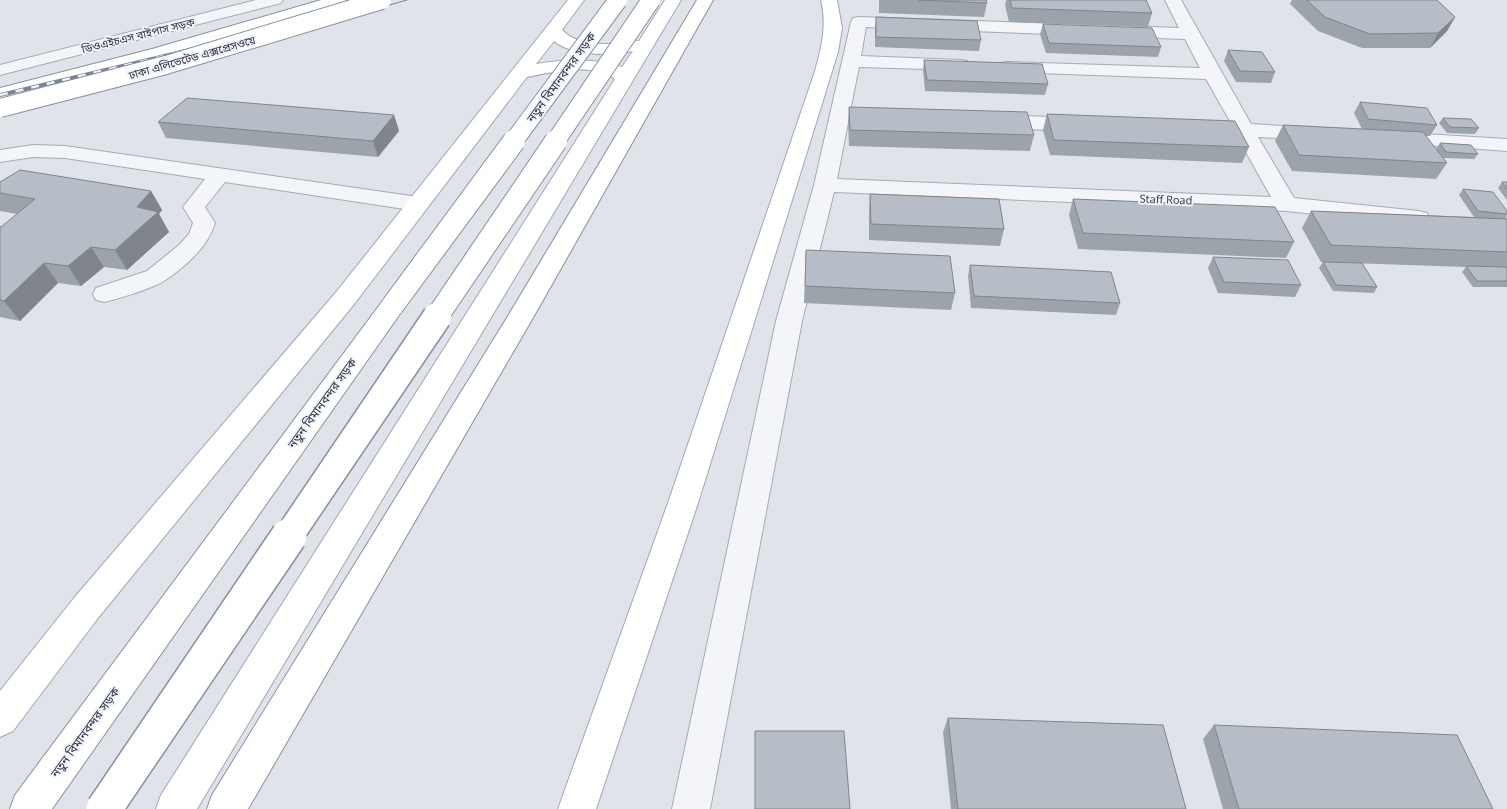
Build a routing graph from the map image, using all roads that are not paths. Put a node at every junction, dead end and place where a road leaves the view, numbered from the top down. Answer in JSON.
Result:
{"nodes":[{"id":1,"x":275,"y":0,"type":"edge"},
{"id":2,"x":338,"y":0,"type":"edge"},
{"id":3,"x":382,"y":0,"type":"edge"},
{"id":4,"x":576,"y":0,"type":"edge"},
{"id":5,"x":618,"y":0,"type":"edge"},
{"id":6,"x":652,"y":0,"type":"edge"},
{"id":7,"x":673,"y":0,"type":"edge"},
{"id":8,"x":705,"y":0,"type":"edge"},
{"id":9,"x":829,"y":0,"type":"edge"},
{"id":10,"x":1173,"y":0,"type":"edge"},
{"id":11,"x":553,"y":31,"type":"junction"},
{"id":12,"x":1190,"y":34,"type":"junction"},
{"id":13,"x":649,"y":40,"type":"junction"},
{"id":14,"x":982,"y":66,"type":"junction"},
{"id":15,"x":0,"y":70,"type":"edge"},
{"id":16,"x":520,"y":73,"type":"junction"},
{"id":17,"x":1211,"y":74,"type":"junction"},
{"id":18,"x":626,"y":78,"type":"junction"},
{"id":19,"x":0,"y":94,"type":"edge"},
{"id":20,"x":0,"y":108,"type":"edge"},
{"id":21,"x":978,"y":121,"type":"joint"},
{"id":22,"x":1186,"y":128,"type":"edge"},
{"id":23,"x":1245,"y":130,"type":"junction"},
{"id":24,"x":1333,"y":135,"type":"edge"},
{"id":25,"x":1371,"y":137,"type":"edge"},
{"id":26,"x":1507,"y":145,"type":"edge"},
{"id":27,"x":0,"y":156,"type":"edge"},
{"id":28,"x":219,"y":175,"type":"junction"},
{"id":29,"x":824,"y":185,"type":"junction"},
{"id":30,"x":418,"y":204,"type":"junction"},
{"id":31,"x":1286,"y":204,"type":"junction"},
{"id":32,"x":1440,"y":220,"type":"edge"},
{"id":33,"x":105,"y":294,"type":"dead end"},
{"id":34,"x":0,"y":719,"type":"edge"},
{"id":35,"x":29,"y":809,"type":"edge"},
{"id":36,"x":104,"y":809,"type":"edge"},
{"id":37,"x":175,"y":809,"type":"edge"},
{"id":38,"x":226,"y":809,"type":"edge"},
{"id":39,"x":577,"y":809,"type":"edge"},
{"id":40,"x":691,"y":809,"type":"edge"}],
"edges":[{"from":1,"to":15,"type":"street","name":"ডিওএইচএস বাইপাস সড়ক"},
{"from":2,"to":19,"type":"main road","name":"ঢাকা এলিভেটেড এক্সপ্রেসওয়ে"},
{"from":3,"to":20,"type":"main road","name":"ঢাকা এলিভেটেড এক্সপ্রেসওয়ে","bridge":true},
{"from":4,"to":11,"type":"main road"},
{"from":5,"to":35,"type":"main road","name":"নতুন বিমানবন্দর সড়ক","bridge":true},
{"from":6,"to":36,"type":"main road","bridge":true},
{"from":7,"to":13,"type":"main road"},
{"from":8,"to":38,"type":"main road"},
{"from":9,"to":39,"type":"main road"},
{"from":10,"to":12,"type":"street"},
{"from":11,"to":13,"type":"main road"},
{"from":11,"to":16,"type":"main road"},
{"from":12,"to":14,"type":"street"},
{"from":12,"to":17,"type":"street"},
{"from":13,"to":18,"type":"main road"},
{"from":14,"to":17,"type":"street"},
{"from":14,"to":29,"type":"street"},
{"from":16,"to":18,"type":"main road"},
{"from":16,"to":30,"type":"main road"},
{"from":17,"to":23,"type":"street"},
{"from":18,"to":37,"type":"main road"},
{"from":21,"to":21,"type":"street"},
{"from":22,"to":23,"type":"street"},
{"from":23,"to":24,"type":"street"},
{"from":23,"to":31,"type":"street"},
{"from":25,"to":26,"type":"street"},
{"from":27,"to":28,"type":"street"},
{"from":28,"to":30,"type":"street"},
{"from":28,"to":33,"type":"street"},
{"from":29,"to":31,"type":"street","name":"Staff Road"},
{"from":29,"to":40,"type":"street"},
{"from":30,"to":34,"type":"main road"},
{"from":31,"to":32,"type":"street","name":"Staff Road"}]}
